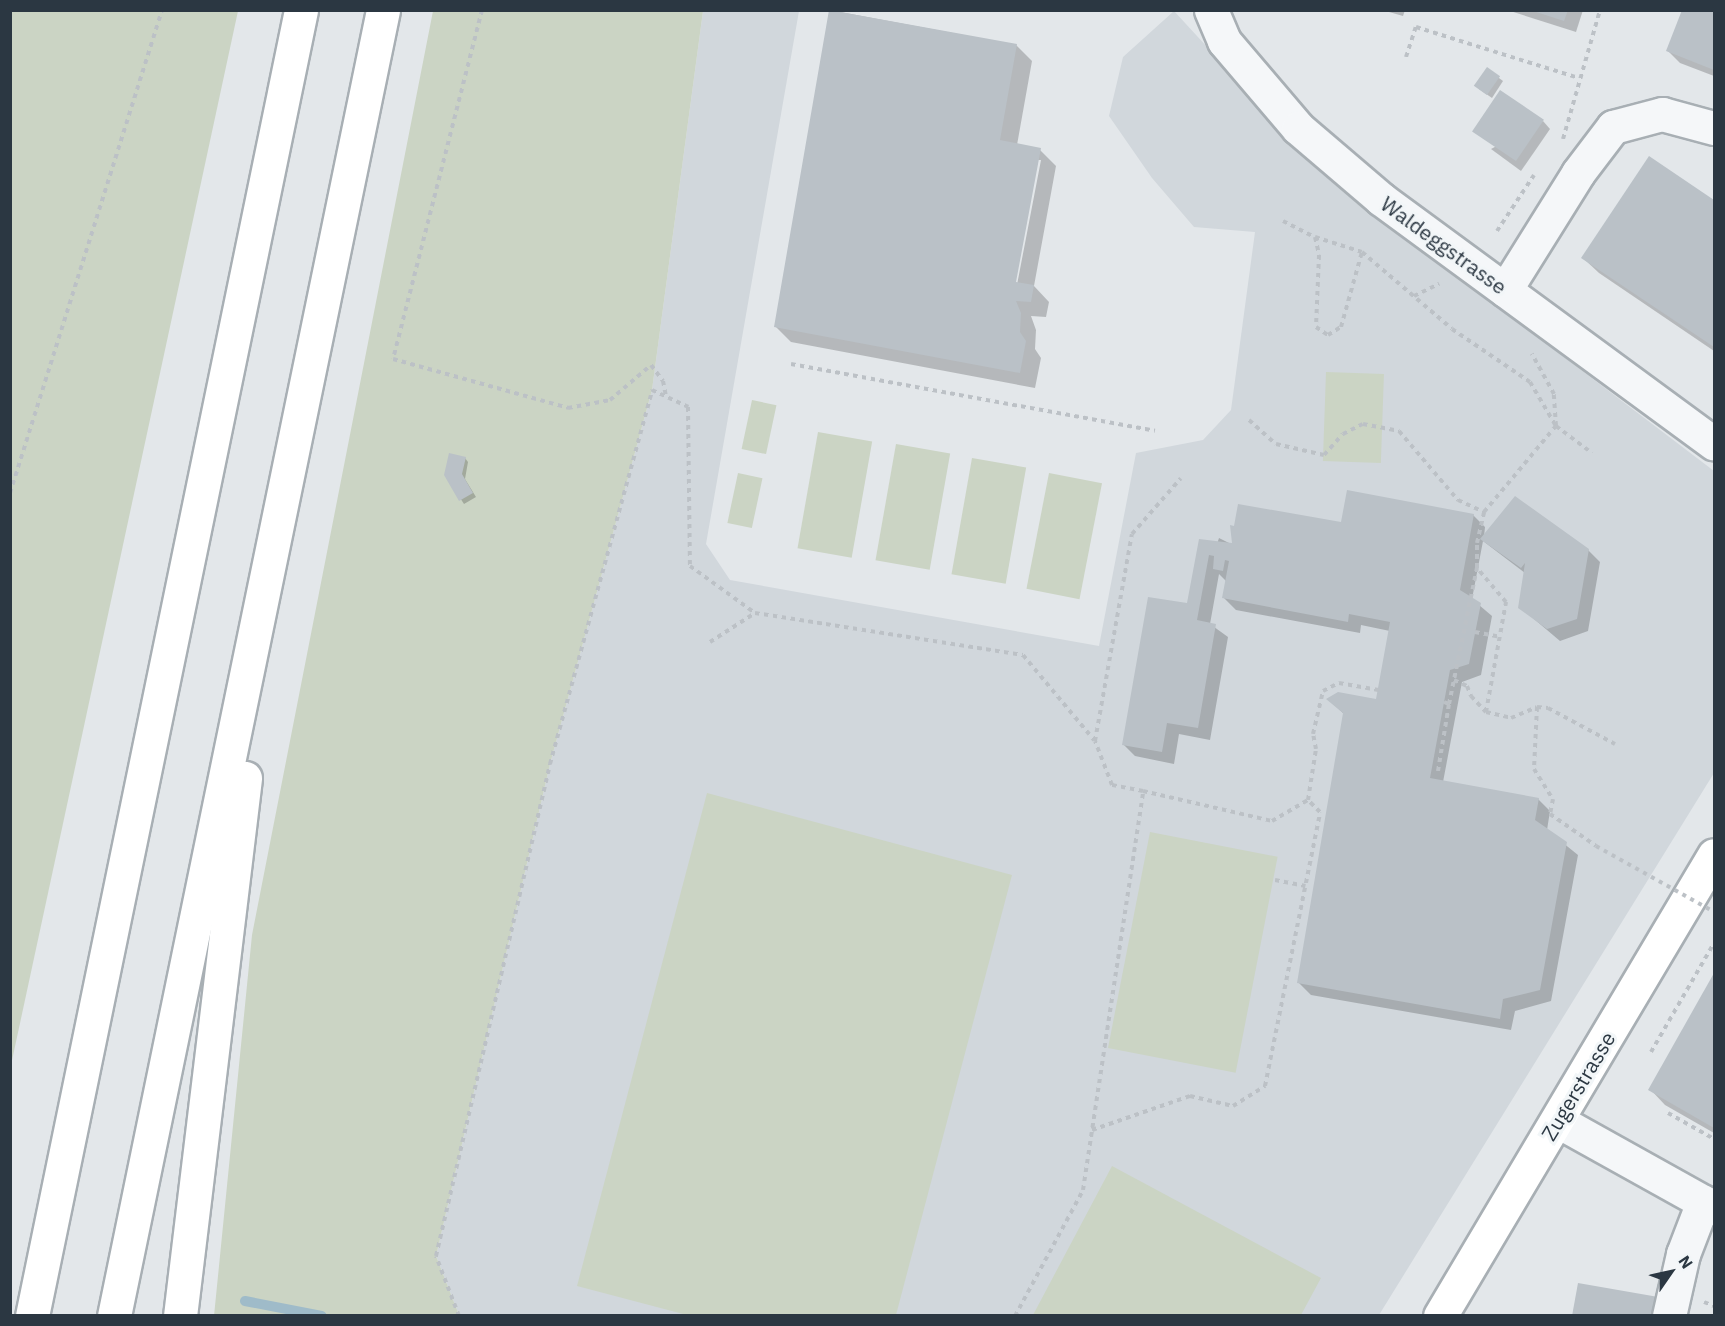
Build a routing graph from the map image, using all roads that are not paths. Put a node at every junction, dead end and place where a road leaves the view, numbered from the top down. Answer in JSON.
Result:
{"nodes":[{"id":1,"x":301,"y":10,"type":"edge"},
{"id":2,"x":383,"y":10,"type":"edge"},
{"id":3,"x":1211,"y":10,"type":"edge"},
{"id":4,"x":1714,"y":128,"type":"edge"},
{"id":5,"x":1504,"y":290,"type":"junction"},
{"id":6,"x":1714,"y":444,"type":"edge"},
{"id":7,"x":275,"y":535,"type":"junction"},
{"id":8,"x":1714,"y":855,"type":"edge"},
{"id":9,"x":1558,"y":1121,"type":"junction"},
{"id":10,"x":1709,"y":1205,"type":"edge"},
{"id":11,"x":32,"y":1316,"type":"edge"},
{"id":12,"x":114,"y":1316,"type":"edge"},
{"id":13,"x":180,"y":1316,"type":"edge"},
{"id":14,"x":1440,"y":1316,"type":"edge"},
{"id":15,"x":1669,"y":1316,"type":"edge"}],
"edges":[{"from":1,"to":11,"type":"main road"},
{"from":2,"to":7,"type":"main road"},
{"from":3,"to":5,"type":"street","name":"Waldeggstrasse"},
{"from":4,"to":5,"type":"street"},
{"from":5,"to":6,"type":"street","name":"Waldeggstrasse"},
{"from":7,"to":12,"type":"main road"},
{"from":7,"to":13,"type":"main road"},
{"from":8,"to":9,"type":"main road","name":"Zugerstrasse"},
{"from":9,"to":10,"type":"street"},
{"from":9,"to":14,"type":"main road","name":"Zugerstrasse"},
{"from":10,"to":15,"type":"street"}]}
